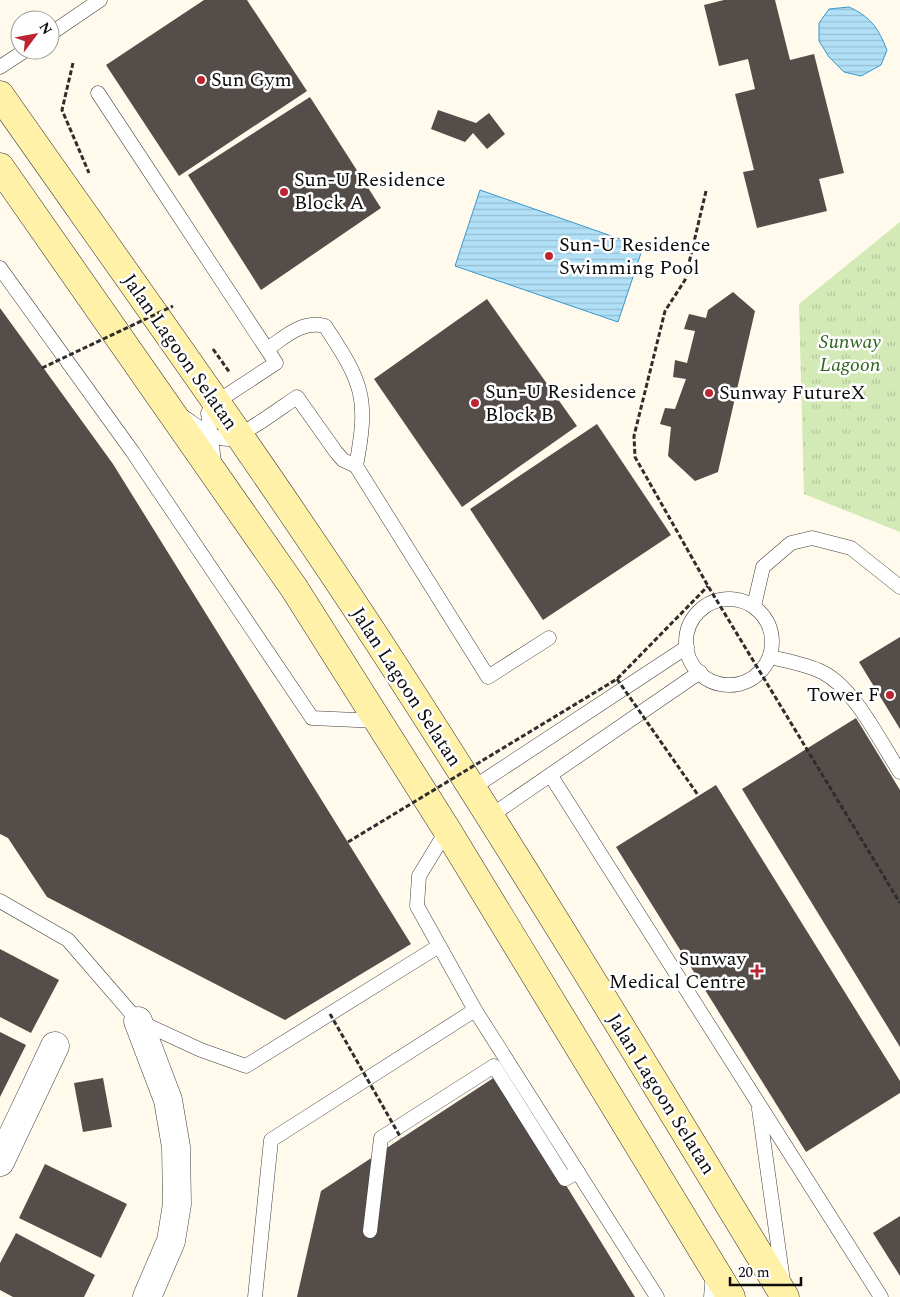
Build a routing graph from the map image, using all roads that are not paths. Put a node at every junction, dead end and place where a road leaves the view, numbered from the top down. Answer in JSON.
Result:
{"nodes":[{"id":1,"x":100,"y":0,"type":"edge"},
{"id":2,"x":60,"y":27,"type":"edge"},
{"id":3,"x":12,"y":60,"type":"edge"},
{"id":4,"x":0,"y":68,"type":"edge"},
{"id":5,"x":98,"y":93,"type":"dead end"},
{"id":6,"x":0,"y":95,"type":"edge"},
{"id":7,"x":0,"y":167,"type":"edge"},
{"id":8,"x":0,"y":268,"type":"edge"},
{"id":9,"x":267,"y":349,"type":"junction"},
{"id":10,"x":215,"y":403,"type":"junction"},
{"id":11,"x":169,"y":408,"type":"junction"},
{"id":12,"x":209,"y":432,"type":"junction"},
{"id":13,"x":239,"y":436,"type":"junction"},
{"id":14,"x":356,"y":466,"type":"junction"},
{"id":15,"x":216,"y":474,"type":"junction"},
{"id":16,"x":900,"y":587,"type":"edge"},
{"id":17,"x":754,"y":606,"type":"junction"},
{"id":18,"x":549,"y":638,"type":"dead end"},
{"id":19,"x":687,"y":647,"type":"junction"},
{"id":20,"x":770,"y":657,"type":"junction"},
{"id":21,"x":700,"y":672,"type":"junction"},
{"id":22,"x":378,"y":721,"type":"junction"},
{"id":23,"x":900,"y":772,"type":"edge"},
{"id":24,"x":551,"y":776,"type":"junction"},
{"id":25,"x":471,"y":789,"type":"junction"},
{"id":26,"x":489,"y":817,"type":"junction"},
{"id":27,"x":446,"y":830,"type":"junction"},
{"id":28,"x":0,"y":901,"type":"edge"},
{"id":29,"x":439,"y":946,"type":"junction"},
{"id":30,"x":475,"y":1010,"type":"junction"},
{"id":31,"x":138,"y":1021,"type":"junction"},
{"id":32,"x":56,"y":1046,"type":"dead end"},
{"id":33,"x":758,"y":1106,"type":"junction"},
{"id":34,"x":0,"y":1162,"type":"edge"},
{"id":35,"x":578,"y":1172,"type":"junction"},
{"id":36,"x":370,"y":1231,"type":"dead end"},
{"id":37,"x":713,"y":1267,"type":"junction"},
{"id":38,"x":147,"y":1297,"type":"edge"},
{"id":39,"x":255,"y":1297,"type":"edge"},
{"id":40,"x":657,"y":1297,"type":"edge"},
{"id":41,"x":711,"y":1297,"type":"edge"},
{"id":42,"x":731,"y":1297,"type":"edge"},
{"id":43,"x":785,"y":1297,"type":"edge"},
{"id":44,"x":880,"y":1297,"type":"edge"}],
"edges":[{"from":1,"to":2,"type":"lane"},
{"from":3,"to":4,"type":"lane"},
{"from":5,"to":9,"type":"lane"},
{"from":6,"to":10,"type":"main road","name":"Jalan Lagoon Selatan"},
{"from":7,"to":11,"type":"main road","name":"Jalan Lagoon Selatan"},
{"from":8,"to":22,"type":"lane"},
{"from":9,"to":10,"type":"lane"},
{"from":9,"to":14,"type":"lane"},
{"from":10,"to":12,"type":"lane"},
{"from":10,"to":13,"type":"main road","name":"Jalan Lagoon Selatan"},
{"from":11,"to":12,"type":"lane"},
{"from":11,"to":15,"type":"main road","name":"Jalan Lagoon Selatan"},
{"from":12,"to":13,"type":"lane"},
{"from":12,"to":15,"type":"lane"},
{"from":13,"to":14,"type":"lane"},
{"from":13,"to":25,"type":"main road","name":"Jalan Lagoon Selatan"},
{"from":14,"to":18,"type":"lane"},
{"from":15,"to":22,"type":"main road","name":"Jalan Lagoon Selatan"},
{"from":16,"to":17,"type":"lane"},
{"from":17,"to":19,"type":"lane"},
{"from":17,"to":20,"type":"lane"},
{"from":19,"to":21,"type":"lane"},
{"from":19,"to":25,"type":"lane"},
{"from":20,"to":21,"type":"lane"},
{"from":20,"to":23,"type":"lane"},
{"from":21,"to":24,"type":"lane"},
{"from":22,"to":27,"type":"main road","name":"Jalan Lagoon Selatan"},
{"from":24,"to":26,"type":"lane"},
{"from":24,"to":33,"type":"lane"},
{"from":25,"to":26,"type":"main road","name":"Jalan Lagoon Selatan"},
{"from":26,"to":43,"type":"main road","name":"Jalan Lagoon Selatan"},
{"from":27,"to":29,"type":"lane"},
{"from":27,"to":37,"type":"main road","name":"Jalan Lagoon Selatan"},
{"from":28,"to":31,"type":"lane"},
{"from":29,"to":30,"type":"lane"},
{"from":29,"to":31,"type":"lane"},
{"from":30,"to":35,"type":"lane"},
{"from":30,"to":39,"type":"lane"},
{"from":31,"to":38,"type":"street"},
{"from":32,"to":34,"type":"street"},
{"from":33,"to":43,"type":"lane"},
{"from":33,"to":44,"type":"lane"},
{"from":35,"to":36,"type":"lane"},
{"from":35,"to":40,"type":"lane"},
{"from":37,"to":41,"type":"lane"},
{"from":37,"to":42,"type":"main road","name":"Jalan Lagoon Selatan"}]}
